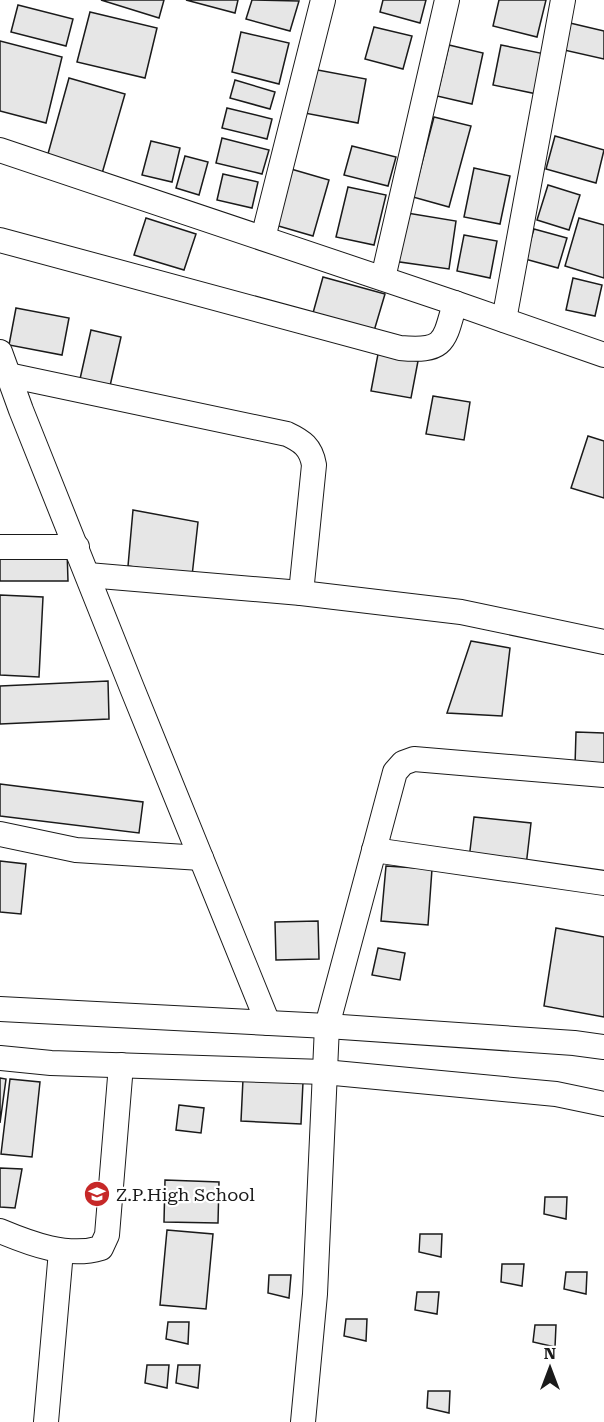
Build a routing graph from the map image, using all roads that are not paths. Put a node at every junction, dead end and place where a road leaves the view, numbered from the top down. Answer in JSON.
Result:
{"nodes":[{"id":1,"x":322,"y":0,"type":"edge"},
{"id":2,"x":447,"y":0,"type":"edge"},
{"id":3,"x":563,"y":0,"type":"edge"},
{"id":4,"x":0,"y":150,"type":"edge"},
{"id":5,"x":263,"y":238,"type":"junction"},
{"id":6,"x":0,"y":240,"type":"edge"},
{"id":7,"x":383,"y":279,"type":"junction"},
{"id":8,"x":455,"y":303,"type":"junction"},
{"id":9,"x":504,"y":320,"type":"junction"},
{"id":10,"x":0,"y":352,"type":"edge"},
{"id":11,"x":603,"y":352,"type":"edge"},
{"id":12,"x":8,"y":375,"type":"junction"},
{"id":13,"x":11,"y":407,"type":"edge"},
{"id":14,"x":0,"y":547,"type":"edge"},
{"id":15,"x":77,"y":547,"type":"junction"},
{"id":16,"x":88,"y":575,"type":"junction"},
{"id":17,"x":301,"y":593,"type":"junction"},
{"id":18,"x":604,"y":642,"type":"edge"},
{"id":19,"x":604,"y":776,"type":"edge"},
{"id":20,"x":0,"y":834,"type":"edge"},
{"id":21,"x":374,"y":850,"type":"junction"},
{"id":22,"x":201,"y":858,"type":"junction"},
{"id":23,"x":604,"y":883,"type":"edge"},
{"id":24,"x":0,"y":1009,"type":"edge"},
{"id":25,"x":268,"y":1023,"type":"junction"},
{"id":26,"x":327,"y":1033,"type":"junction"},
{"id":27,"x":604,"y":1047,"type":"edge"},
{"id":28,"x":0,"y":1058,"type":"edge"},
{"id":29,"x":121,"y":1065,"type":"junction"},
{"id":30,"x":324,"y":1068,"type":"junction"},
{"id":31,"x":604,"y":1104,"type":"edge"},
{"id":32,"x":0,"y":1231,"type":"edge"},
{"id":33,"x":61,"y":1251,"type":"junction"},
{"id":34,"x":46,"y":1422,"type":"edge"},
{"id":35,"x":303,"y":1422,"type":"edge"}],
"edges":[{"from":1,"to":5,"type":"street"},
{"from":2,"to":7,"type":"street"},
{"from":3,"to":9,"type":"street"},
{"from":4,"to":5,"type":"street"},
{"from":5,"to":7,"type":"street"},
{"from":6,"to":8,"type":"street"},
{"from":7,"to":8,"type":"street"},
{"from":8,"to":9,"type":"street"},
{"from":9,"to":11,"type":"street"},
{"from":10,"to":12,"type":"street"},
{"from":12,"to":13,"type":"street"},
{"from":12,"to":17,"type":"street"},
{"from":13,"to":15,"type":"street"},
{"from":14,"to":15,"type":"street"},
{"from":15,"to":16,"type":"street"},
{"from":16,"to":17,"type":"street"},
{"from":16,"to":22,"type":"street"},
{"from":17,"to":18,"type":"street"},
{"from":19,"to":21,"type":"street"},
{"from":20,"to":22,"type":"street"},
{"from":21,"to":23,"type":"street"},
{"from":21,"to":26,"type":"street"},
{"from":22,"to":25,"type":"street"},
{"from":24,"to":25,"type":"street"},
{"from":25,"to":26,"type":"street"},
{"from":26,"to":27,"type":"street"},
{"from":26,"to":30,"type":"street"},
{"from":28,"to":29,"type":"street"},
{"from":29,"to":30,"type":"street"},
{"from":29,"to":33,"type":"street"},
{"from":30,"to":31,"type":"street"},
{"from":30,"to":35,"type":"street"},
{"from":32,"to":33,"type":"street"},
{"from":33,"to":34,"type":"street"}]}
